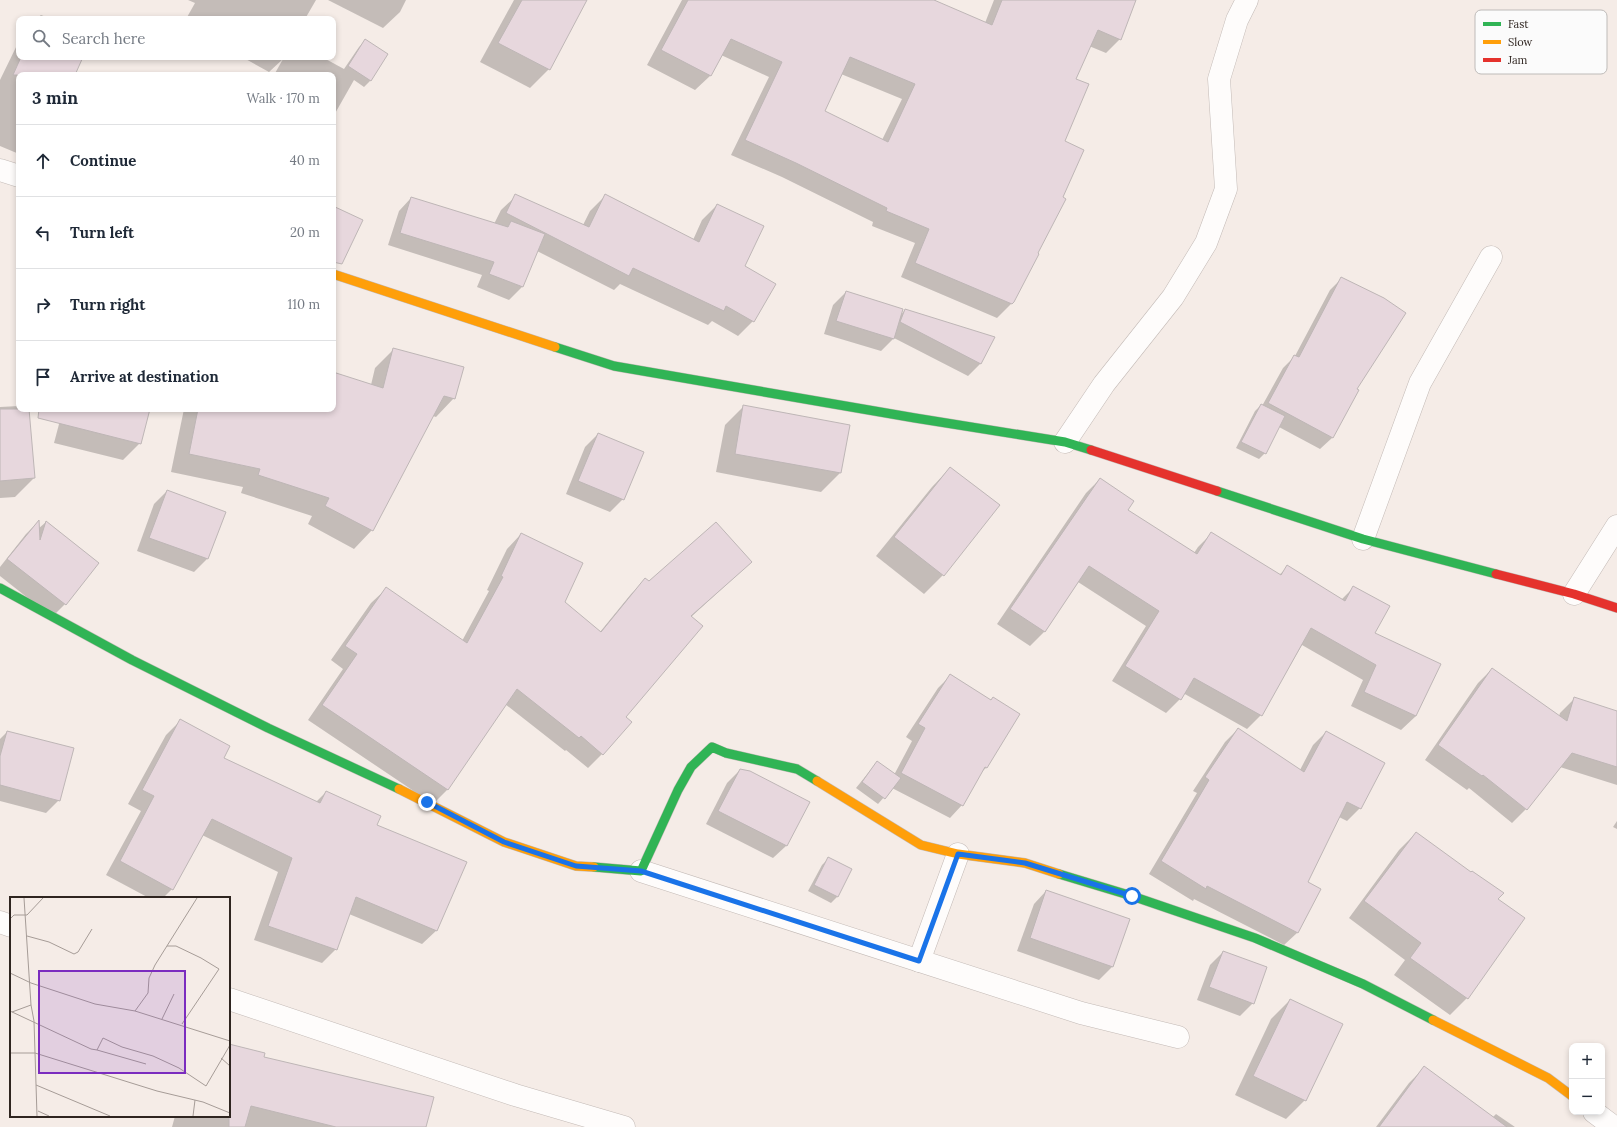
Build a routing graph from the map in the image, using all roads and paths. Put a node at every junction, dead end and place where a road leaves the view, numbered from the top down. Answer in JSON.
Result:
{"nodes":[{"id":1,"x":1247,"y":0,"type":"edge"},
{"id":2,"x":0,"y":170,"type":"edge"},
{"id":3,"x":16,"y":175,"type":"edge"},
{"id":4,"x":1491,"y":257,"type":"dead end"},
{"id":5,"x":336,"y":275,"type":"edge"},
{"id":6,"x":1065,"y":442,"type":"junction"},
{"id":7,"x":1617,"y":526,"type":"edge"},
{"id":8,"x":1363,"y":538,"type":"junction"},
{"id":9,"x":0,"y":588,"type":"edge"},
{"id":10,"x":1574,"y":594,"type":"junction"},
{"id":11,"x":1617,"y":608,"type":"edge"},
{"id":12,"x":958,"y":854,"type":"junction"},
{"id":13,"x":641,"y":871,"type":"junction"},
{"id":14,"x":0,"y":922,"type":"edge"},
{"id":15,"x":10,"y":926,"type":"edge"},
{"id":16,"x":919,"y":961,"type":"junction"},
{"id":17,"x":230,"y":999,"type":"edge"},
{"id":18,"x":1178,"y":1037,"type":"dead end"},
{"id":19,"x":1569,"y":1094,"type":"edge"},
{"id":20,"x":1598,"y":1115,"type":"edge"},
{"id":21,"x":624,"y":1127,"type":"edge"},
{"id":22,"x":1614,"y":1127,"type":"edge"}],
"edges":[{"from":1,"to":6,"type":"street"},
{"from":2,"to":3,"type":"street"},
{"from":4,"to":8,"type":"street"},
{"from":5,"to":6,"type":"street"},
{"from":6,"to":8,"type":"street"},
{"from":7,"to":10,"type":"street"},
{"from":8,"to":10,"type":"street"},
{"from":9,"to":13,"type":"street"},
{"from":10,"to":11,"type":"street"},
{"from":12,"to":13,"type":"street"},
{"from":12,"to":16,"type":"street"},
{"from":12,"to":19,"type":"street"},
{"from":13,"to":16,"type":"street"},
{"from":14,"to":15,"type":"street"},
{"from":16,"to":18,"type":"street"},
{"from":17,"to":21,"type":"street"},
{"from":20,"to":22,"type":"street"}]}
